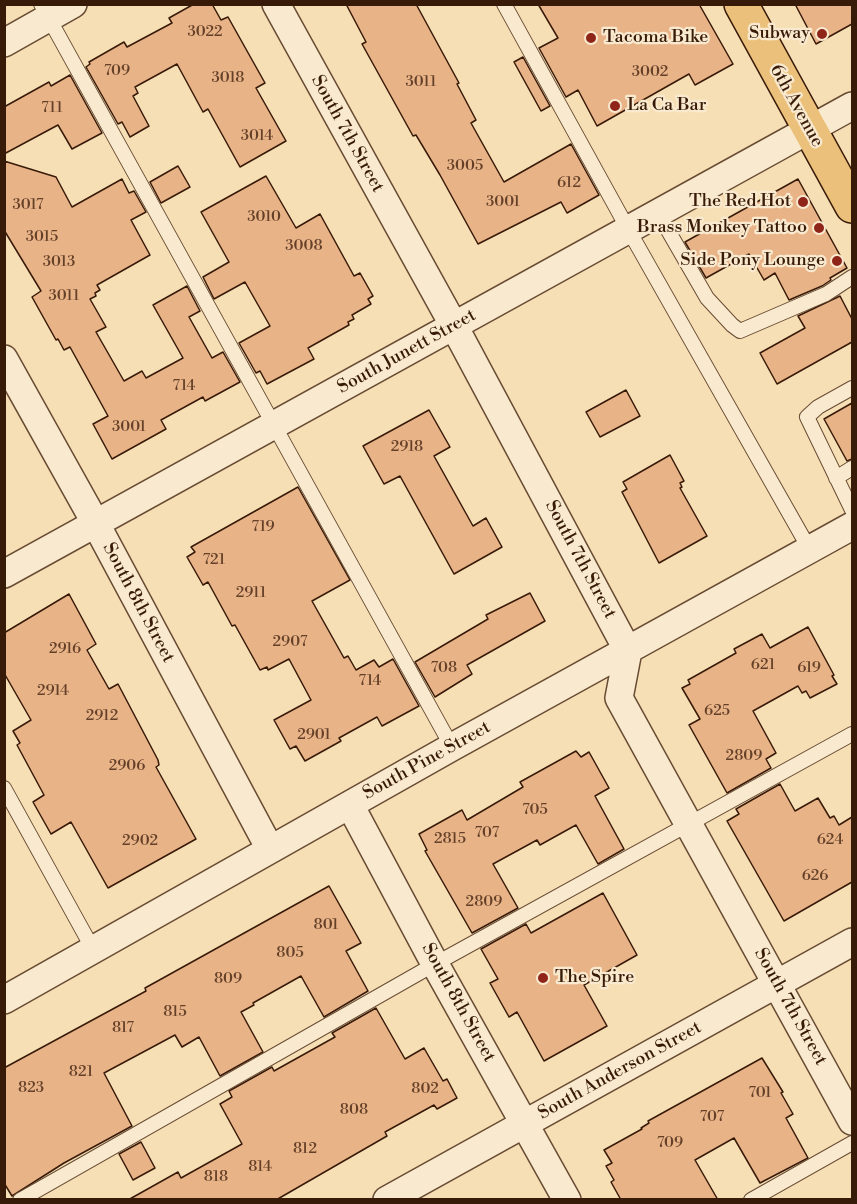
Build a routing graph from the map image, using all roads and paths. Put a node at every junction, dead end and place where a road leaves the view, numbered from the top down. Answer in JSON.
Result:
{"nodes":[{"id":1,"x":73,"y":4,"type":"edge"},
{"id":2,"x":276,"y":4,"type":"edge"},
{"id":3,"x":504,"y":4,"type":"edge"},
{"id":4,"x":741,"y":4,"type":"edge"},
{"id":5,"x":44,"y":11,"type":"edge"},
{"id":6,"x":4,"y":42,"type":"edge"},
{"id":7,"x":852,"y":106,"type":"edge"},
{"id":8,"x":809,"y":130,"type":"junction"},
{"id":9,"x":852,"y":206,"type":"edge"},
{"id":10,"x":658,"y":213,"type":"junction"},
{"id":11,"x":628,"y":229,"type":"junction"},
{"id":12,"x":852,"y":277,"type":"edge"},
{"id":13,"x":454,"y":326,"type":"junction"},
{"id":14,"x":4,"y":359,"type":"edge"},
{"id":15,"x":852,"y":388,"type":"edge"},
{"id":16,"x":273,"y":426,"type":"junction"},
{"id":17,"x":852,"y":468,"type":"edge"},
{"id":18,"x":836,"y":478,"type":"junction"},
{"id":19,"x":852,"y":510,"type":"edge"},
{"id":20,"x":96,"y":524,"type":"junction"},
{"id":21,"x":852,"y":526,"type":"edge"},
{"id":22,"x":810,"y":550,"type":"junction"},
{"id":23,"x":4,"y":574,"type":"edge"},
{"id":24,"x":628,"y":651,"type":"junction"},
{"id":25,"x":852,"y":734,"type":"edge"},
{"id":26,"x":452,"y":747,"type":"junction"},
{"id":27,"x":4,"y":789,"type":"edge"},
{"id":28,"x":350,"y":805,"type":"junction"},
{"id":29,"x":689,"y":825,"type":"junction"},
{"id":30,"x":270,"y":849,"type":"junction"},
{"id":31,"x":852,"y":942,"type":"edge"},
{"id":32,"x":94,"y":951,"type":"junction"},
{"id":33,"x":435,"y":964,"type":"junction"},
{"id":34,"x":777,"y":984,"type":"junction"},
{"id":35,"x":4,"y":1000,"type":"edge"},
{"id":36,"x":852,"y":1121,"type":"edge"},
{"id":37,"x":525,"y":1124,"type":"junction"},
{"id":38,"x":852,"y":1143,"type":"edge"},
{"id":39,"x":20,"y":1200,"type":"edge"},
{"id":40,"x":387,"y":1200,"type":"edge"},
{"id":41,"x":567,"y":1200,"type":"edge"},
{"id":42,"x":752,"y":1200,"type":"edge"}],
"edges":[{"from":1,"to":5,"type":"street"},
{"from":2,"to":13,"type":"street","name":"South 7th Street"},
{"from":3,"to":11,"type":"lane"},
{"from":4,"to":8,"type":"main road","name":"6th Avenue"},
{"from":5,"to":6,"type":"street"},
{"from":5,"to":16,"type":"lane"},
{"from":7,"to":8,"type":"street","name":"South Junett Street"},
{"from":8,"to":9,"type":"main road","name":"6th Avenue"},
{"from":8,"to":10,"type":"street","name":"South Junett Street"},
{"from":10,"to":11,"type":"street","name":"South Junett Street"},
{"from":10,"to":12,"type":"lane"},
{"from":11,"to":13,"type":"street","name":"South Junett Street"},
{"from":11,"to":22,"type":"lane"},
{"from":13,"to":16,"type":"street","name":"South Junett Street"},
{"from":13,"to":24,"type":"street","name":"South 7th Street"},
{"from":14,"to":20,"type":"street","name":"South 8th Street"},
{"from":15,"to":18,"type":"lane"},
{"from":16,"to":20,"type":"street","name":"South Junett Street"},
{"from":16,"to":26,"type":"lane"},
{"from":17,"to":18,"type":"lane"},
{"from":18,"to":19,"type":"lane"},
{"from":20,"to":23,"type":"street","name":"South Junett Street"},
{"from":20,"to":30,"type":"street","name":"South 8th Street"},
{"from":21,"to":22,"type":"street","name":"South Pine Street"},
{"from":22,"to":24,"type":"street","name":"South Pine Street"},
{"from":24,"to":26,"type":"street","name":"South Pine Street"},
{"from":24,"to":29,"type":"street","name":"South 7th Street"},
{"from":25,"to":29,"type":"lane"},
{"from":26,"to":28,"type":"street","name":"South Pine Street"},
{"from":27,"to":32,"type":"lane"},
{"from":28,"to":30,"type":"street","name":"South Pine Street"},
{"from":28,"to":33,"type":"street","name":"South 8th Street"},
{"from":29,"to":33,"type":"lane"},
{"from":29,"to":34,"type":"street","name":"South 7th Street"},
{"from":30,"to":32,"type":"street","name":"South Pine Street"},
{"from":31,"to":34,"type":"street","name":"South Anderson Street"},
{"from":32,"to":35,"type":"street","name":"South Pine Street"},
{"from":33,"to":37,"type":"street","name":"South 8th Street"},
{"from":33,"to":39,"type":"lane"},
{"from":34,"to":36,"type":"street","name":"South 7th Street"},
{"from":34,"to":37,"type":"street","name":"South Anderson Street"},
{"from":37,"to":40,"type":"street","name":"South Anderson Street"},
{"from":37,"to":41,"type":"street","name":"South 8th Street"},
{"from":38,"to":42,"type":"lane"}]}
